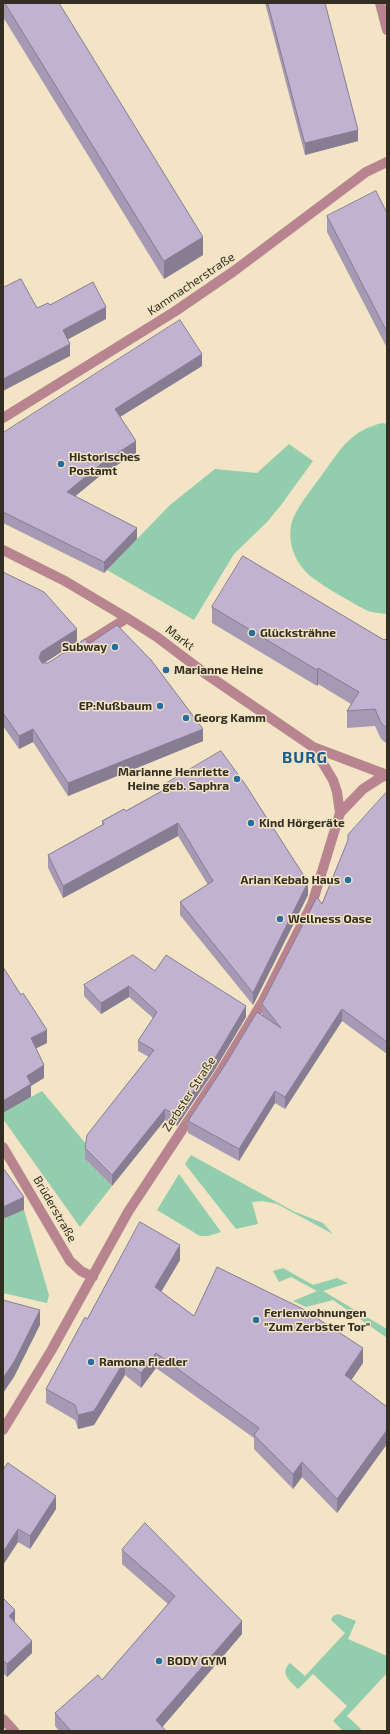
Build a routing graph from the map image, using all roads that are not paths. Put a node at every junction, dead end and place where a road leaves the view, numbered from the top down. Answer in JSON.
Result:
{"nodes":[{"id":1,"x":380,"y":3,"type":"edge"},
{"id":2,"x":387,"y":30,"type":"edge"},
{"id":3,"x":387,"y":162,"type":"edge"},
{"id":4,"x":3,"y":418,"type":"edge"},
{"id":5,"x":3,"y":550,"type":"edge"},
{"id":6,"x":127,"y":618,"type":"junction"},
{"id":7,"x":70,"y":654,"type":"edge"},
{"id":8,"x":312,"y":747,"type":"junction"},
{"id":9,"x":387,"y":775,"type":"edge"},
{"id":10,"x":340,"y":813,"type":"junction"},
{"id":11,"x":3,"y":1147,"type":"edge"},
{"id":12,"x":92,"y":1278,"type":"junction"},
{"id":13,"x":3,"y":1430,"type":"edge"},
{"id":14,"x":3,"y":1719,"type":"edge"},
{"id":15,"x":14,"y":1731,"type":"edge"}],
"edges":[{"from":1,"to":2,"type":"street"},
{"from":3,"to":4,"type":"street","name":"Kammacherstraße"},
{"from":5,"to":6,"type":"street","name":"Markt"},
{"from":6,"to":7,"type":"street"},
{"from":6,"to":8,"type":"street","name":"Markt"},
{"from":8,"to":9,"type":"street"},
{"from":8,"to":10,"type":"street","name":"Markt"},
{"from":9,"to":10,"type":"street","name":"Zerbster Straße"},
{"from":10,"to":12,"type":"street","name":"Zerbster Straße"},
{"from":11,"to":12,"type":"street","name":"Brüderstraße"},
{"from":12,"to":13,"type":"street","name":"Zerbster Straße"},
{"from":14,"to":15,"type":"street"}]}
